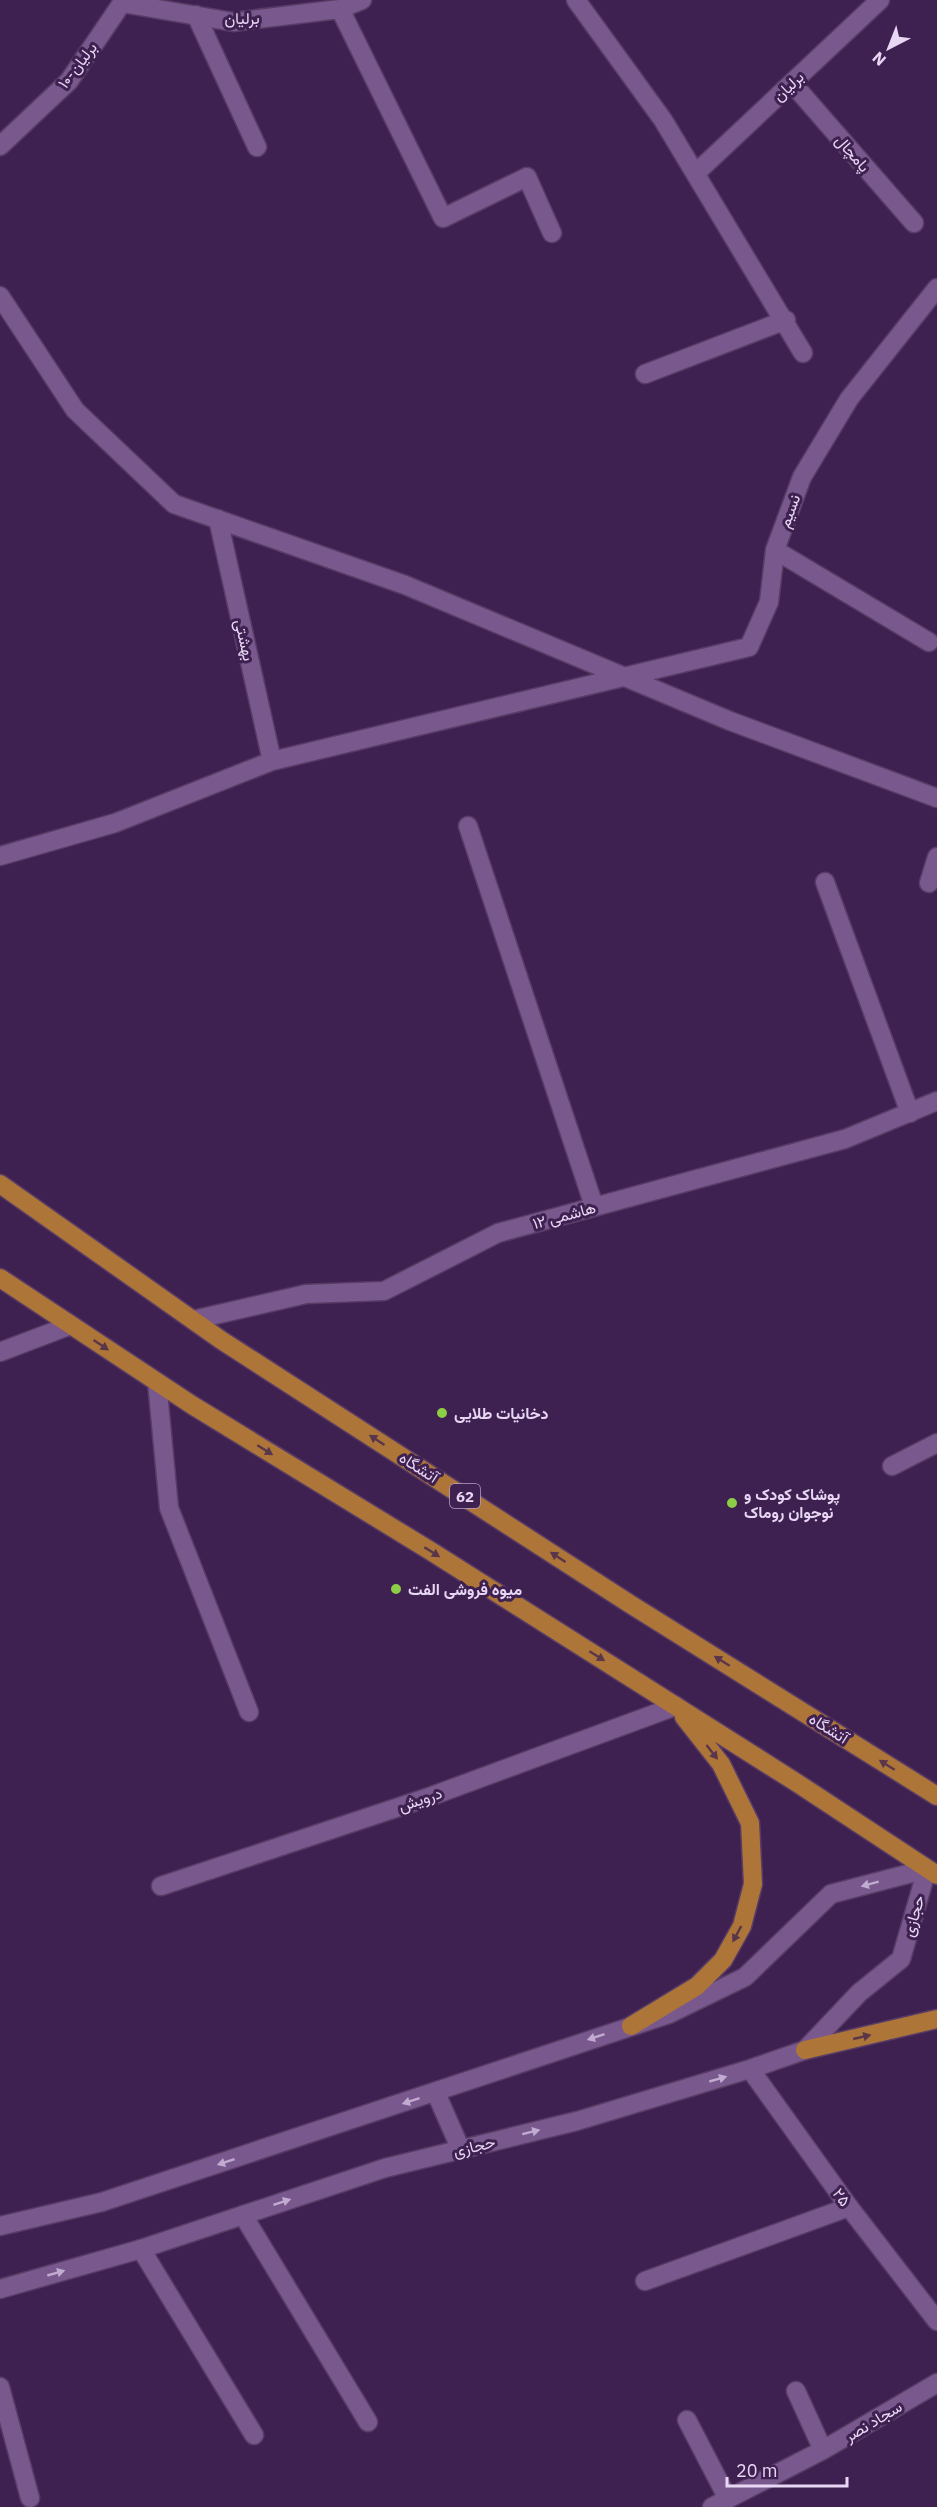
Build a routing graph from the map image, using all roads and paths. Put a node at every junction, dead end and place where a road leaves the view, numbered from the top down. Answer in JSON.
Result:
{"nodes":[{"id":1,"x":362,"y":0,"type":"edge"},
{"id":2,"x":576,"y":0,"type":"edge"},
{"id":3,"x":880,"y":0,"type":"edge"},
{"id":4,"x":120,"y":1,"type":"edge"},
{"id":5,"x":340,"y":9,"type":"junction"},
{"id":6,"x":196,"y":15,"type":"junction"},
{"id":7,"x":792,"y":82,"type":"junction"},
{"id":8,"x":0,"y":146,"type":"edge"},
{"id":9,"x":257,"y":147,"type":"dead end"},
{"id":10,"x":696,"y":173,"type":"junction"},
{"id":11,"x":914,"y":223,"type":"dead end"},
{"id":12,"x":552,"y":233,"type":"dead end"},
{"id":13,"x":937,"y":288,"type":"edge"},
{"id":14,"x":0,"y":296,"type":"edge"},
{"id":15,"x":786,"y":320,"type":"junction"},
{"id":16,"x":803,"y":353,"type":"dead end"},
{"id":17,"x":645,"y":374,"type":"dead end"},
{"id":18,"x":218,"y":519,"type":"junction"},
{"id":19,"x":775,"y":550,"type":"junction"},
{"id":20,"x":929,"y":642,"type":"dead end"},
{"id":21,"x":626,"y":676,"type":"junction"},
{"id":22,"x":272,"y":760,"type":"junction"},
{"id":23,"x":937,"y":798,"type":"edge"},
{"id":24,"x":468,"y":826,"type":"dead end"},
{"id":25,"x":0,"y":856,"type":"edge"},
{"id":26,"x":937,"y":857,"type":"edge"},
{"id":27,"x":825,"y":882,"type":"dead end"},
{"id":28,"x":929,"y":883,"type":"dead end"},
{"id":29,"x":937,"y":1101,"type":"edge"},
{"id":30,"x":910,"y":1113,"type":"junction"},
{"id":31,"x":0,"y":1184,"type":"edge"},
{"id":32,"x":594,"y":1206,"type":"junction"},
{"id":33,"x":0,"y":1278,"type":"edge"},
{"id":34,"x":193,"y":1320,"type":"junction"},
{"id":35,"x":71,"y":1324,"type":"junction"},
{"id":36,"x":0,"y":1352,"type":"edge"},
{"id":37,"x":157,"y":1382,"type":"junction"},
{"id":38,"x":937,"y":1443,"type":"edge"},
{"id":39,"x":892,"y":1466,"type":"dead end"},
{"id":40,"x":676,"y":1706,"type":"junction"},
{"id":41,"x":249,"y":1712,"type":"dead end"},
{"id":42,"x":937,"y":1796,"type":"edge"},
{"id":43,"x":934,"y":1866,"type":"edge"},
{"id":44,"x":161,"y":1886,"type":"dead end"},
{"id":45,"x":937,"y":2019,"type":"edge"},
{"id":46,"x":631,"y":2026,"type":"junction"},
{"id":47,"x":805,"y":2050,"type":"junction"},
{"id":48,"x":750,"y":2069,"type":"junction"},
{"id":49,"x":436,"y":2093,"type":"junction"},
{"id":50,"x":461,"y":2150,"type":"junction"},
{"id":51,"x":849,"y":2207,"type":"junction"},
{"id":52,"x":243,"y":2215,"type":"junction"},
{"id":53,"x":0,"y":2226,"type":"edge"},
{"id":54,"x":141,"y":2249,"type":"junction"},
{"id":55,"x":645,"y":2281,"type":"dead end"},
{"id":56,"x":0,"y":2289,"type":"edge"},
{"id":57,"x":937,"y":2321,"type":"edge"},
{"id":58,"x":937,"y":2383,"type":"edge"},
{"id":59,"x":0,"y":2386,"type":"edge"},
{"id":60,"x":796,"y":2391,"type":"dead end"},
{"id":61,"x":687,"y":2420,"type":"dead end"},
{"id":62,"x":368,"y":2422,"type":"dead end"},
{"id":63,"x":254,"y":2435,"type":"dead end"},
{"id":64,"x":823,"y":2450,"type":"junction"},
{"id":65,"x":30,"y":2498,"type":"dead end"},
{"id":66,"x":720,"y":2503,"type":"edge"}],
"edges":[{"from":1,"to":5,"type":"street","name":"برلیان"},
{"from":2,"to":10,"type":"street"},
{"from":3,"to":7,"type":"street","name":"برلیان"},
{"from":4,"to":6,"type":"street","name":"برلیان"},
{"from":4,"to":8,"type":"street","name":"۱۰-برلیان"},
{"from":5,"to":6,"type":"street","name":"برلیان"},
{"from":5,"to":12,"type":"street"},
{"from":6,"to":9,"type":"street"},
{"from":7,"to":10,"type":"street","name":"برلیان"},
{"from":7,"to":11,"type":"street","name":"پامچال"},
{"from":10,"to":15,"type":"street"},
{"from":13,"to":19,"type":"street","name":"نسیم"},
{"from":14,"to":18,"type":"street"},
{"from":15,"to":16,"type":"street"},
{"from":15,"to":17,"type":"street"},
{"from":18,"to":21,"type":"street"},
{"from":18,"to":22,"type":"street","name":"بهشتی"},
{"from":19,"to":20,"type":"street"},
{"from":19,"to":21,"type":"street","name":"نسیم"},
{"from":21,"to":22,"type":"street"},
{"from":21,"to":23,"type":"street"},
{"from":22,"to":25,"type":"street"},
{"from":24,"to":32,"type":"street"},
{"from":26,"to":28,"type":"street"},
{"from":27,"to":30,"type":"street"},
{"from":29,"to":30,"type":"street","name":"۱۲ هاشمی"},
{"from":30,"to":32,"type":"street","name":"۱۲ هاشمی"},
{"from":31,"to":34,"type":"main road","name":"آتشگاه","number":"62"},
{"from":32,"to":34,"type":"street","name":"۱۲ هاشمی"},
{"from":33,"to":35,"type":"main road"},
{"from":42,"to":34,"type":"main road","name":"آتشگاه","number":"62","one_way":true},
{"from":35,"to":36,"type":"street"},
{"from":35,"to":37,"type":"main road","one_way":true},
{"from":37,"to":40,"type":"main road","one_way":true},
{"from":37,"to":41,"type":"street"},
{"from":38,"to":39,"type":"street"},
{"from":40,"to":43,"type":"main road"},
{"from":40,"to":44,"type":"street","name":"درویش"},
{"from":40,"to":46,"type":"main road","one_way":true},
{"from":43,"to":46,"type":"street","name":"حجازی","one_way":true},
{"from":43,"to":47,"type":"street","name":"حجازی"},
{"from":47,"to":45,"type":"main road","one_way":true},
{"from":46,"to":49,"type":"street","name":"حجازی","one_way":true},
{"from":47,"to":48,"type":"street","name":"حجازی"},
{"from":50,"to":48,"type":"street","name":"حجازی","one_way":true},
{"from":48,"to":51,"type":"street","name":"۲۵"},
{"from":49,"to":50,"type":"street"},
{"from":49,"to":53,"type":"street","name":"حجازی","one_way":true},
{"from":52,"to":50,"type":"street","name":"حجازی","one_way":true},
{"from":51,"to":55,"type":"street"},
{"from":51,"to":57,"type":"street","name":"۲۵"},
{"from":52,"to":54,"type":"street","name":"حجازی"},
{"from":52,"to":62,"type":"street"},
{"from":56,"to":54,"type":"street","name":"حجازی","one_way":true},
{"from":54,"to":63,"type":"street"},
{"from":58,"to":64,"type":"street","name":"سجاد نصر"},
{"from":59,"to":65,"type":"street"},
{"from":60,"to":64,"type":"street"},
{"from":61,"to":66,"type":"street"},
{"from":64,"to":66,"type":"street","name":"سجاد نصر"}]}
